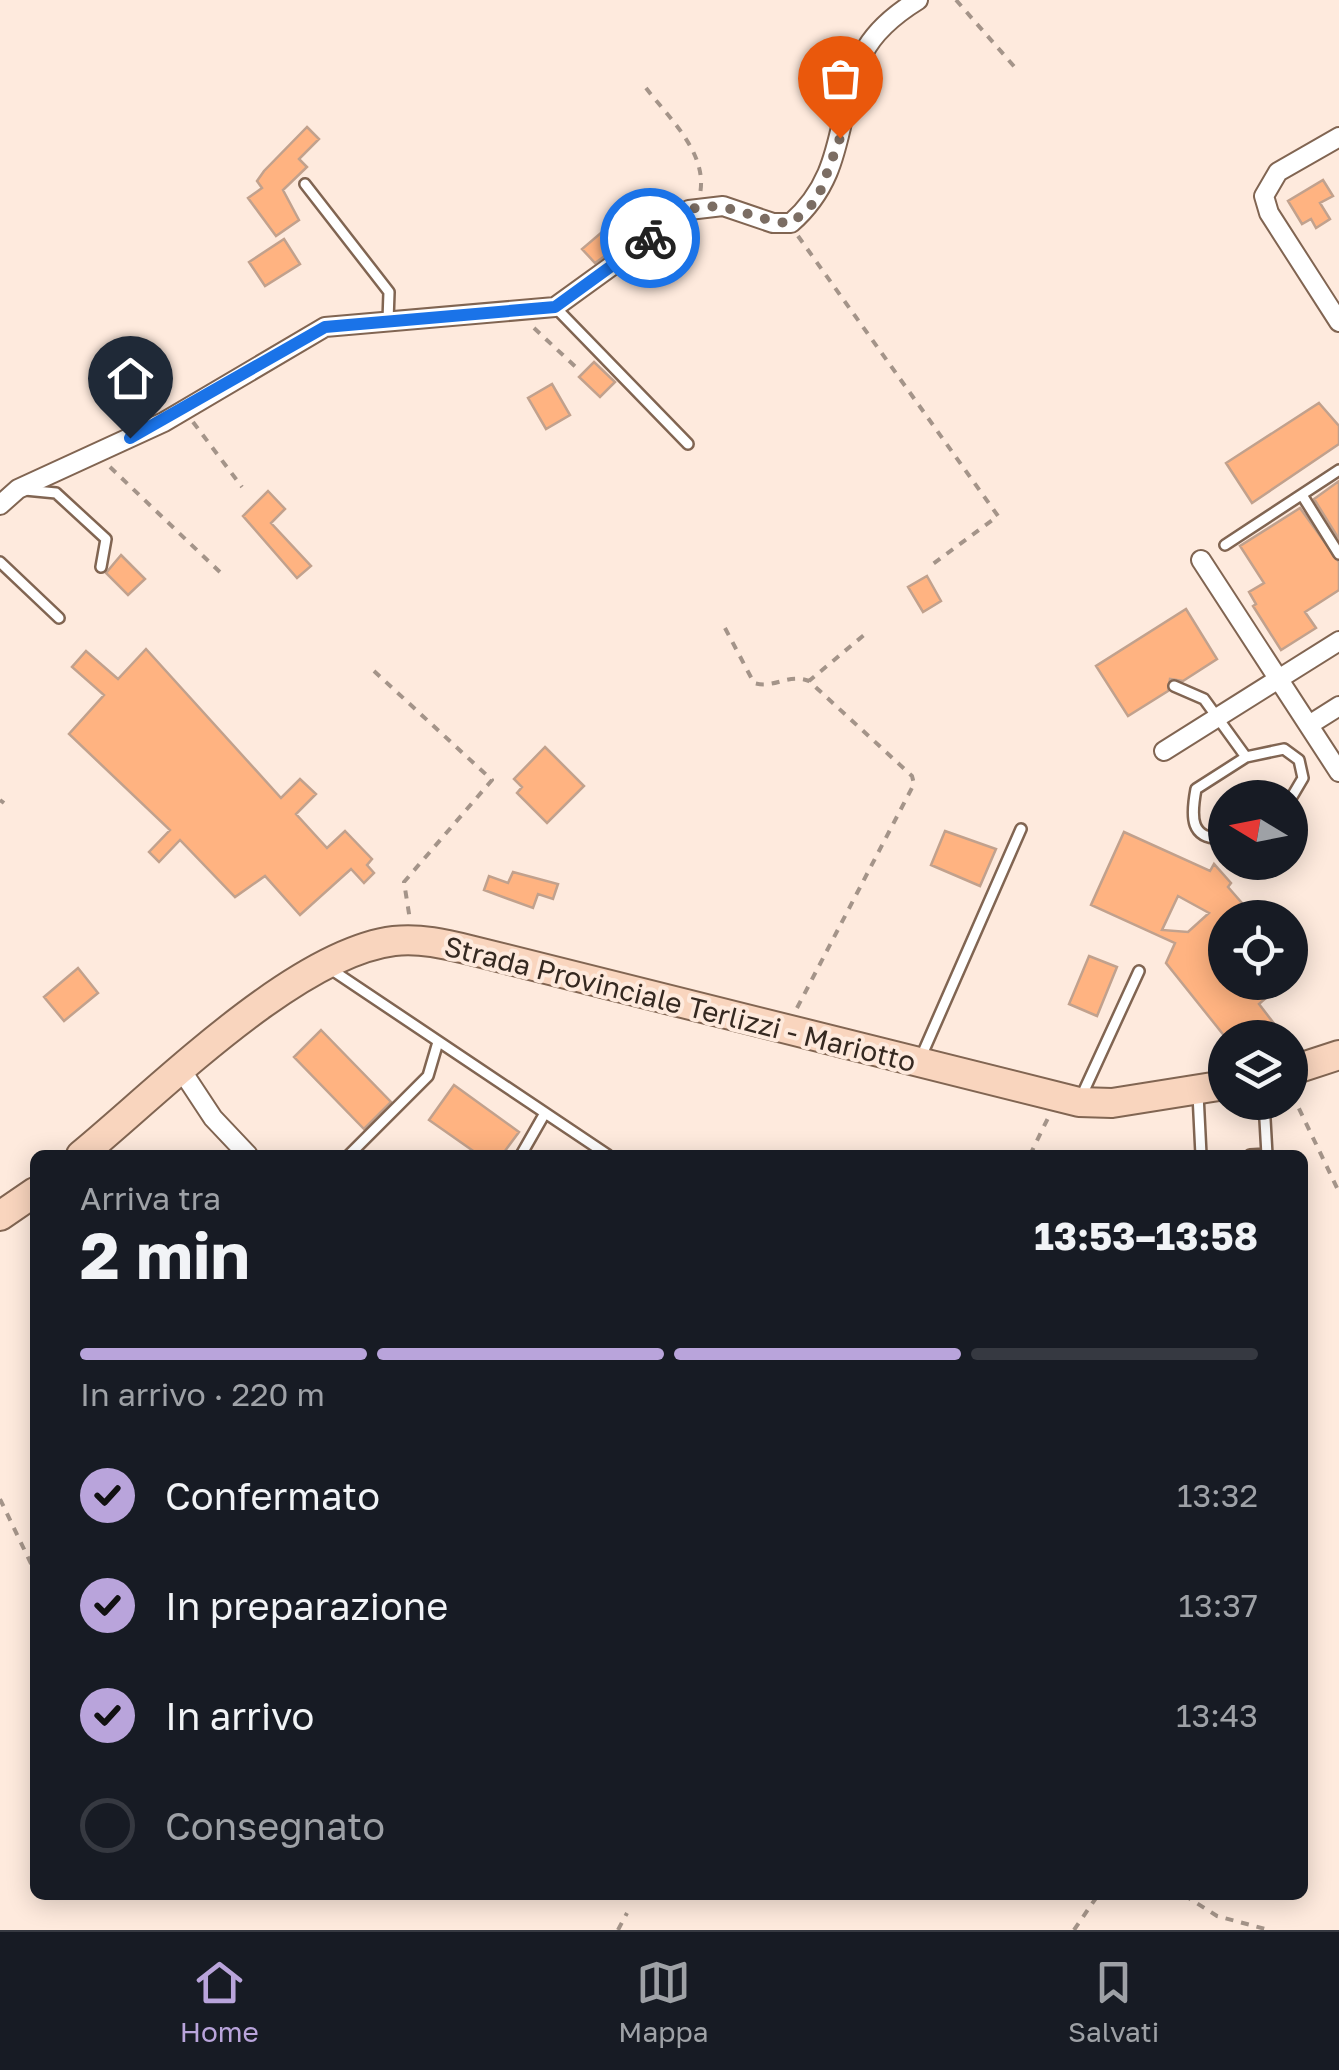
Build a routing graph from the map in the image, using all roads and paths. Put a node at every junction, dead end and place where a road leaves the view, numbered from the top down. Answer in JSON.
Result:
{"nodes":[{"id":1,"x":918,"y":0,"type":"edge"},
{"id":2,"x":956,"y":0,"type":"edge"},
{"id":3,"x":1019,"y":72,"type":"dead end"},
{"id":4,"x":646,"y":88,"type":"dead end"},
{"id":5,"x":1339,"y":137,"type":"edge"},
{"id":6,"x":305,"y":184,"type":"dead end"},
{"id":7,"x":689,"y":210,"type":"junction"},
{"id":8,"x":792,"y":223,"type":"junction"},
{"id":9,"x":555,"y":307,"type":"junction"},
{"id":10,"x":516,"y":311,"type":"junction"},
{"id":11,"x":388,"y":322,"type":"junction"},
{"id":12,"x":1339,"y":322,"type":"edge"},
{"id":13,"x":580,"y":371,"type":"dead end"},
{"id":14,"x":184,"y":410,"type":"junction"},
{"id":15,"x":688,"y":444,"type":"dead end"},
{"id":16,"x":96,"y":453,"type":"junction"},
{"id":17,"x":1339,"y":470,"type":"edge"},
{"id":18,"x":242,"y":487,"type":"dead end"},
{"id":19,"x":18,"y":489,"type":"junction"},
{"id":20,"x":1302,"y":495,"type":"junction"},
{"id":21,"x":0,"y":505,"type":"edge"},
{"id":22,"x":1225,"y":546,"type":"dead end"},
{"id":23,"x":1339,"y":554,"type":"edge"},
{"id":24,"x":1201,"y":560,"type":"dead end"},
{"id":25,"x":0,"y":562,"type":"edge"},
{"id":26,"x":933,"y":564,"type":"dead end"},
{"id":27,"x":101,"y":566,"type":"dead end"},
{"id":28,"x":223,"y":575,"type":"dead end"},
{"id":29,"x":59,"y":618,"type":"dead end"},
{"id":30,"x":725,"y":628,"type":"dead end"},
{"id":31,"x":864,"y":635,"type":"dead end"},
{"id":32,"x":1339,"y":642,"type":"edge"},
{"id":33,"x":374,"y":671,"type":"dead end"},
{"id":34,"x":1279,"y":678,"type":"junction"},
{"id":35,"x":809,"y":681,"type":"junction"},
{"id":36,"x":1174,"y":686,"type":"dead end"},
{"id":37,"x":1339,"y":706,"type":"edge"},
{"id":38,"x":1216,"y":717,"type":"junction"},
{"id":39,"x":1309,"y":725,"type":"junction"},
{"id":40,"x":1164,"y":751,"type":"dead end"},
{"id":41,"x":1246,"y":757,"type":"junction"},
{"id":42,"x":1339,"y":772,"type":"edge"},
{"id":43,"x":1211,"y":780,"type":"edge"},
{"id":44,"x":1302,"y":780,"type":"edge"},
{"id":45,"x":1208,"y":782,"type":"edge"},
{"id":46,"x":1020,"y":830,"type":"dead end"},
{"id":47,"x":1208,"y":836,"type":"edge"},
{"id":48,"x":412,"y":940,"type":"junction"},
{"id":49,"x":324,"y":962,"type":"junction"},
{"id":50,"x":1139,"y":971,"type":"dead end"},
{"id":51,"x":786,"y":1030,"type":"junction"},
{"id":52,"x":438,"y":1042,"type":"junction"},
{"id":53,"x":1339,"y":1055,"type":"edge"},
{"id":54,"x":918,"y":1064,"type":"junction"},
{"id":55,"x":1308,"y":1065,"type":"edge"},
{"id":56,"x":182,"y":1071,"type":"junction"},
{"id":57,"x":1208,"y":1089,"type":"edge"},
{"id":58,"x":1069,"y":1100,"type":"junction"},
{"id":59,"x":1208,"y":1112,"type":"edge"},
{"id":60,"x":545,"y":1113,"type":"junction"},
{"id":61,"x":1265,"y":1120,"type":"edge"},
{"id":62,"x":1304,"y":1120,"type":"edge"},
{"id":63,"x":86,"y":1150,"type":"edge"},
{"id":64,"x":243,"y":1150,"type":"edge"},
{"id":65,"x":353,"y":1150,"type":"edge"},
{"id":66,"x":524,"y":1150,"type":"edge"},
{"id":67,"x":600,"y":1150,"type":"edge"},
{"id":68,"x":1034,"y":1150,"type":"edge"},
{"id":69,"x":1202,"y":1150,"type":"edge"},
{"id":70,"x":1267,"y":1150,"type":"edge"},
{"id":71,"x":1339,"y":1192,"type":"edge"},
{"id":72,"x":30,"y":1195,"type":"edge"},
{"id":73,"x":0,"y":1216,"type":"edge"},
{"id":74,"x":0,"y":1499,"type":"edge"},
{"id":75,"x":30,"y":1562,"type":"edge"},
{"id":76,"x":1095,"y":1900,"type":"edge"},
{"id":77,"x":1192,"y":1900,"type":"edge"},
{"id":78,"x":627,"y":1913,"type":"dead end"},
{"id":79,"x":618,"y":1930,"type":"edge"},
{"id":80,"x":1074,"y":1930,"type":"edge"},
{"id":81,"x":1270,"y":1930,"type":"edge"}],
"edges":[{"from":1,"to":8,"type":"street"},
{"from":2,"to":3,"type":"path"},
{"from":4,"to":7,"type":"path"},
{"from":5,"to":12,"type":"street"},
{"from":6,"to":11,"type":"lane"},
{"from":7,"to":8,"type":"street"},
{"from":7,"to":9,"type":"street"},
{"from":8,"to":26,"type":"path"},
{"from":9,"to":10,"type":"street"},
{"from":9,"to":15,"type":"lane"},
{"from":10,"to":11,"type":"street"},
{"from":10,"to":13,"type":"path"},
{"from":11,"to":14,"type":"street"},
{"from":14,"to":16,"type":"street"},
{"from":14,"to":18,"type":"path"},
{"from":16,"to":19,"type":"street"},
{"from":16,"to":28,"type":"path"},
{"from":17,"to":20,"type":"lane"},
{"from":19,"to":21,"type":"street"},
{"from":19,"to":27,"type":"lane"},
{"from":20,"to":22,"type":"lane"},
{"from":20,"to":23,"type":"lane"},
{"from":24,"to":34,"type":"street"},
{"from":25,"to":29,"type":"lane"},
{"from":30,"to":35,"type":"path"},
{"from":31,"to":35,"type":"path"},
{"from":32,"to":34,"type":"street"},
{"from":33,"to":48,"type":"path"},
{"from":34,"to":38,"type":"street"},
{"from":34,"to":39,"type":"street"},
{"from":35,"to":51,"type":"path"},
{"from":36,"to":38,"type":"lane"},
{"from":37,"to":39,"type":"street"},
{"from":38,"to":40,"type":"street"},
{"from":38,"to":41,"type":"lane"},
{"from":39,"to":42,"type":"street"},
{"from":41,"to":43,"type":"lane"},
{"from":41,"to":44,"type":"lane"},
{"from":45,"to":47,"type":"lane"},
{"from":46,"to":54,"type":"lane"},
{"from":48,"to":49,"type":"main road","name":"Strada Provinciale Terlizzi - Mariotto"},
{"from":48,"to":51,"type":"main road","name":"Strada Provinciale Terlizzi - Mariotto"},
{"from":49,"to":52,"type":"lane"},
{"from":49,"to":56,"type":"main road","name":"Strada Provinciale Terlizzi - Mariotto"},
{"from":50,"to":58,"type":"lane"},
{"from":51,"to":54,"type":"main road","name":"Strada Provinciale Terlizzi - Mariotto"},
{"from":52,"to":60,"type":"lane"},
{"from":52,"to":65,"type":"lane"},
{"from":53,"to":55,"type":"main road"},
{"from":54,"to":58,"type":"main road","name":"Strada Provinciale Terlizzi - Mariotto"},
{"from":56,"to":63,"type":"main road","name":"Strada Provinciale Terlizzi - Mariotto"},
{"from":56,"to":64,"type":"street"},
{"from":57,"to":58,"type":"main road","name":"Strada Provinciale Terlizzi - Mariotto"},
{"from":58,"to":68,"type":"path"},
{"from":59,"to":69,"type":"lane"},
{"from":60,"to":66,"type":"lane"},
{"from":60,"to":67,"type":"lane"},
{"from":61,"to":70,"type":"lane"},
{"from":62,"to":71,"type":"path"},
{"from":72,"to":73,"type":"main road"},
{"from":74,"to":75,"type":"path"},
{"from":76,"to":80,"type":"path"},
{"from":77,"to":81,"type":"path"},
{"from":78,"to":79,"type":"path"}]}
